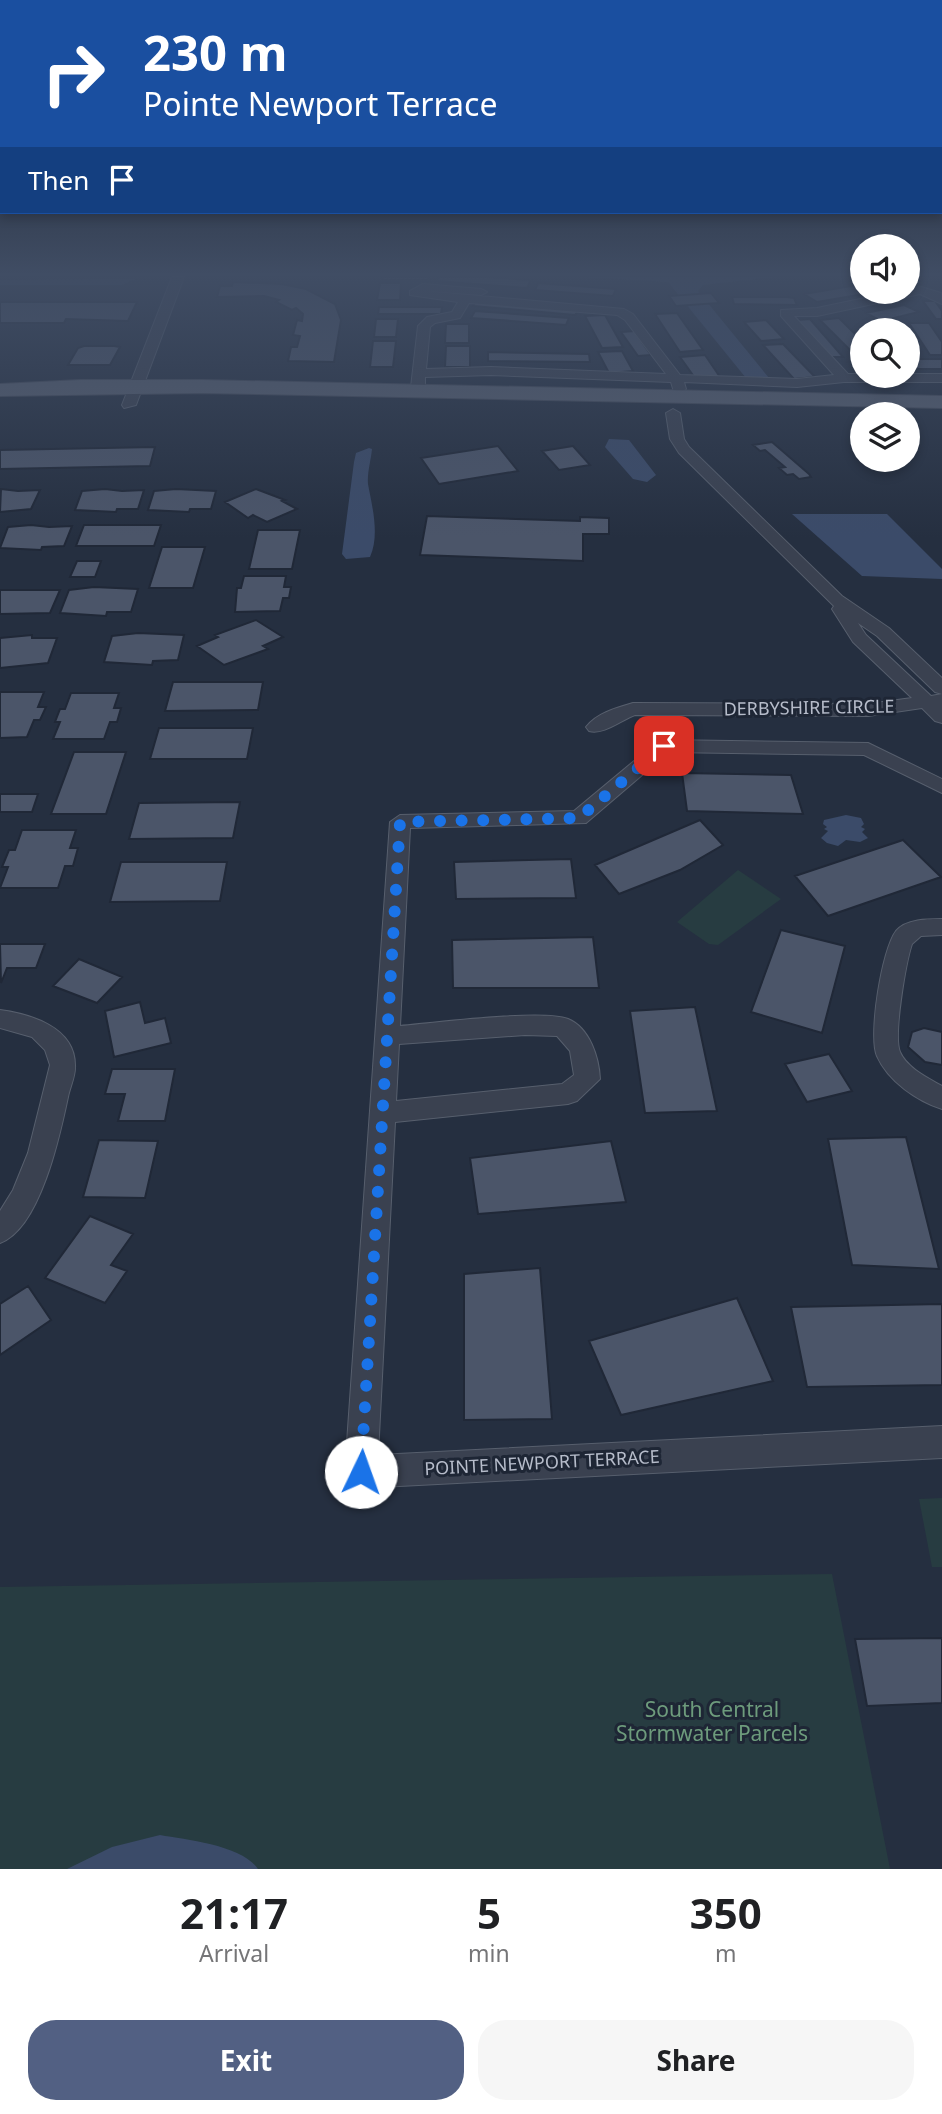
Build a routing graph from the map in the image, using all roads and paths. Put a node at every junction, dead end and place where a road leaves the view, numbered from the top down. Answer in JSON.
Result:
{"nodes":[{"id":1,"x":144,"y":364,"type":"edge"},
{"id":2,"x":421,"y":364,"type":"edge"},
{"id":3,"x":657,"y":364,"type":"edge"},
{"id":4,"x":831,"y":364,"type":"edge"},
{"id":5,"x":844,"y":378,"type":"junction"},
{"id":6,"x":942,"y":378,"type":"edge"},
{"id":7,"x":419,"y":382,"type":"junction"},
{"id":8,"x":0,"y":390,"type":"edge"},
{"id":9,"x":132,"y":396,"type":"junction"},
{"id":10,"x":677,"y":397,"type":"junction"},
{"id":11,"x":942,"y":402,"type":"edge"},
{"id":12,"x":13,"y":411,"type":"dead end"},
{"id":13,"x":850,"y":415,"type":"edge"},
{"id":14,"x":920,"y":416,"type":"edge"},
{"id":15,"x":942,"y":416,"type":"edge"},
{"id":16,"x":836,"y":600,"type":"junction"},
{"id":17,"x":942,"y":688,"type":"edge"},
{"id":18,"x":935,"y":702,"type":"edge"},
{"id":19,"x":942,"y":717,"type":"edge"},
{"id":20,"x":596,"y":727,"type":"dead end"},
{"id":21,"x":942,"y":787,"type":"edge"},
{"id":22,"x":942,"y":927,"type":"edge"},
{"id":23,"x":0,"y":1019,"type":"edge"},
{"id":24,"x":386,"y":1035,"type":"junction"},
{"id":25,"x":942,"y":1099,"type":"edge"},
{"id":26,"x":382,"y":1113,"type":"junction"},
{"id":27,"x":0,"y":1231,"type":"edge"},
{"id":28,"x":942,"y":1443,"type":"edge"}],
"edges":[{"from":1,"to":9,"type":"street"},
{"from":2,"to":7,"type":"street"},
{"from":3,"to":10,"type":"street"},
{"from":4,"to":5,"type":"street"},
{"from":5,"to":6,"type":"street"},
{"from":5,"to":10,"type":"street"},
{"from":7,"to":9,"type":"main road"},
{"from":7,"to":10,"type":"main road"},
{"from":8,"to":9,"type":"main road"},
{"from":9,"to":10,"type":"main road"},
{"from":9,"to":12,"type":"main road"},
{"from":10,"to":11,"type":"main road"},
{"from":10,"to":13,"type":"main road"},
{"from":10,"to":16,"type":"street"},
{"from":14,"to":15,"type":"main road"},
{"from":16,"to":17,"type":"street"},
{"from":16,"to":18,"type":"street"},
{"from":18,"to":19,"type":"street"},
{"from":18,"to":20,"type":"street","name":"DERBYSHIRE CIRCLE"},
{"from":21,"to":24,"type":"street","name":"POINTE NEWPORT TERRACE"},
{"from":22,"to":25,"type":"street"},
{"from":23,"to":27,"type":"street"},
{"from":24,"to":26,"type":"street","name":"POINTE NEWPORT TERRACE"},
{"from":24,"to":26,"type":"street"},
{"from":26,"to":28,"type":"street","name":"POINTE NEWPORT TERRACE"}]}
